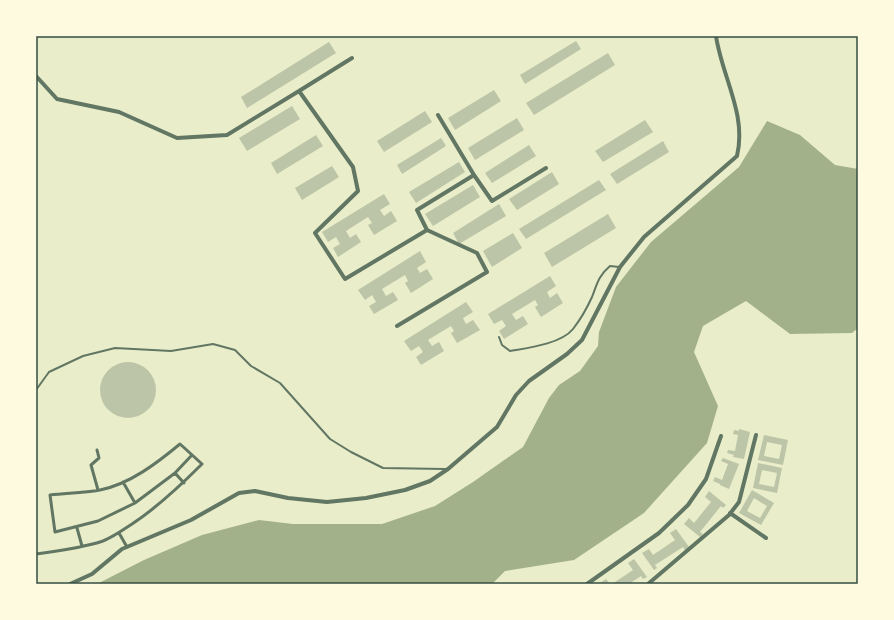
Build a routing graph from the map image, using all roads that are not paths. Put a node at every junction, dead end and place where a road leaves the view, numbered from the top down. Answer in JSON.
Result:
{"nodes":[{"id":1,"x":716,"y":36,"type":"edge"},
{"id":2,"x":352,"y":58,"type":"dead end"},
{"id":3,"x":36,"y":76,"type":"edge"},
{"id":4,"x":299,"y":92,"type":"junction"},
{"id":5,"x":438,"y":115,"type":"dead end"},
{"id":6,"x":546,"y":168,"type":"dead end"},
{"id":7,"x":474,"y":175,"type":"junction"},
{"id":8,"x":427,"y":230,"type":"junction"},
{"id":9,"x":620,"y":267,"type":"junction"},
{"id":10,"x":398,"y":326,"type":"dead end"},
{"id":11,"x":499,"y":337,"type":"dead end"},
{"id":12,"x":36,"y":390,"type":"edge"},
{"id":13,"x":756,"y":435,"type":"dead end"},
{"id":14,"x":721,"y":436,"type":"dead end"},
{"id":15,"x":97,"y":450,"type":"dead end"},
{"id":16,"x":192,"y":455,"type":"junction"},
{"id":17,"x":448,"y":469,"type":"junction"},
{"id":18,"x":175,"y":473,"type":"junction"},
{"id":19,"x":123,"y":482,"type":"junction"},
{"id":20,"x":184,"y":482,"type":"junction"},
{"id":21,"x":98,"y":490,"type":"junction"},
{"id":22,"x":135,"y":503,"type":"junction"},
{"id":23,"x":730,"y":513,"type":"junction"},
{"id":24,"x":77,"y":528,"type":"junction"},
{"id":25,"x":119,"y":533,"type":"junction"},
{"id":26,"x":766,"y":538,"type":"dead end"},
{"id":27,"x":82,"y":546,"type":"junction"},
{"id":28,"x":127,"y":547,"type":"junction"},
{"id":29,"x":36,"y":554,"type":"edge"},
{"id":30,"x":70,"y":584,"type":"edge"},
{"id":31,"x":589,"y":584,"type":"edge"},
{"id":32,"x":648,"y":584,"type":"edge"}],
"edges":[{"from":1,"to":9,"type":"street"},
{"from":2,"to":4,"type":"street"},
{"from":3,"to":4,"type":"street"},
{"from":4,"to":8,"type":"street"},
{"from":5,"to":7,"type":"street"},
{"from":6,"to":7,"type":"street"},
{"from":7,"to":8,"type":"street"},
{"from":8,"to":10,"type":"street"},
{"from":9,"to":11,"type":"lane"},
{"from":9,"to":17,"type":"street"},
{"from":12,"to":17,"type":"lane"},
{"from":13,"to":23,"type":"street"},
{"from":14,"to":31,"type":"street"},
{"from":15,"to":21,"type":"street"},
{"from":16,"to":18,"type":"street"},
{"from":16,"to":19,"type":"street"},
{"from":16,"to":20,"type":"street"},
{"from":17,"to":28,"type":"street"},
{"from":18,"to":20,"type":"street"},
{"from":18,"to":22,"type":"street"},
{"from":19,"to":21,"type":"street"},
{"from":19,"to":22,"type":"street"},
{"from":20,"to":25,"type":"street"},
{"from":21,"to":24,"type":"street"},
{"from":22,"to":24,"type":"street"},
{"from":23,"to":26,"type":"street"},
{"from":23,"to":32,"type":"street"},
{"from":24,"to":27,"type":"street"},
{"from":25,"to":27,"type":"street"},
{"from":25,"to":28,"type":"street"},
{"from":27,"to":29,"type":"street"},
{"from":28,"to":30,"type":"street"}]}
